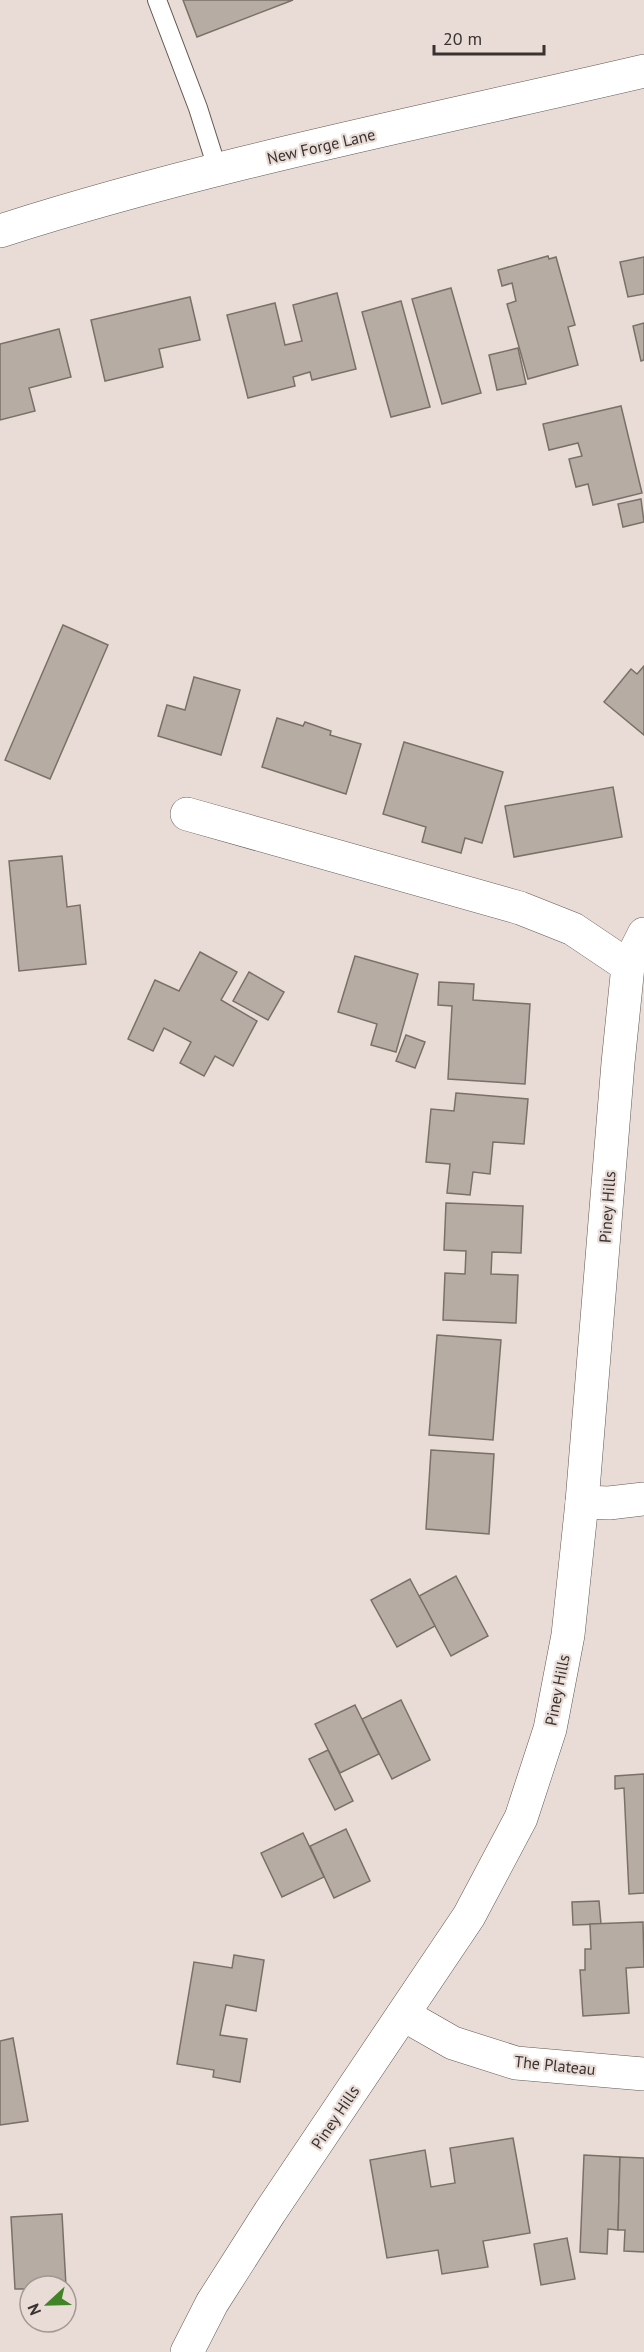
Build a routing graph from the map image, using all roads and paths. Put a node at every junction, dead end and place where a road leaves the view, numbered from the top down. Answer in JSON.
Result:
{"nodes":[{"id":1,"x":157,"y":0,"type":"edge"},
{"id":2,"x":644,"y":71,"type":"edge"},
{"id":3,"x":218,"y":171,"type":"junction"},
{"id":4,"x":0,"y":231,"type":"edge"},
{"id":5,"x":187,"y":814,"type":"dead end"},
{"id":6,"x":644,"y":934,"type":"edge"},
{"id":7,"x":628,"y":966,"type":"junction"},
{"id":8,"x":644,"y":1499,"type":"edge"},
{"id":9,"x":582,"y":1502,"type":"junction"},
{"id":10,"x":404,"y":2015,"type":"junction"},
{"id":11,"x":644,"y":2074,"type":"edge"},
{"id":12,"x":187,"y":2352,"type":"edge"}],
"edges":[{"from":1,"to":3,"type":"lane"},
{"from":2,"to":3,"type":"street","name":"New Forge Lane"},
{"from":3,"to":4,"type":"street","name":"New Forge Lane"},
{"from":5,"to":7,"type":"street"},
{"from":6,"to":7,"type":"street","name":"Piney Hills"},
{"from":7,"to":9,"type":"street","name":"Piney Hills"},
{"from":8,"to":9,"type":"street"},
{"from":9,"to":10,"type":"street","name":"Piney Hills"},
{"from":10,"to":11,"type":"street","name":"The Plateau"},
{"from":10,"to":12,"type":"street","name":"Piney Hills"}]}
